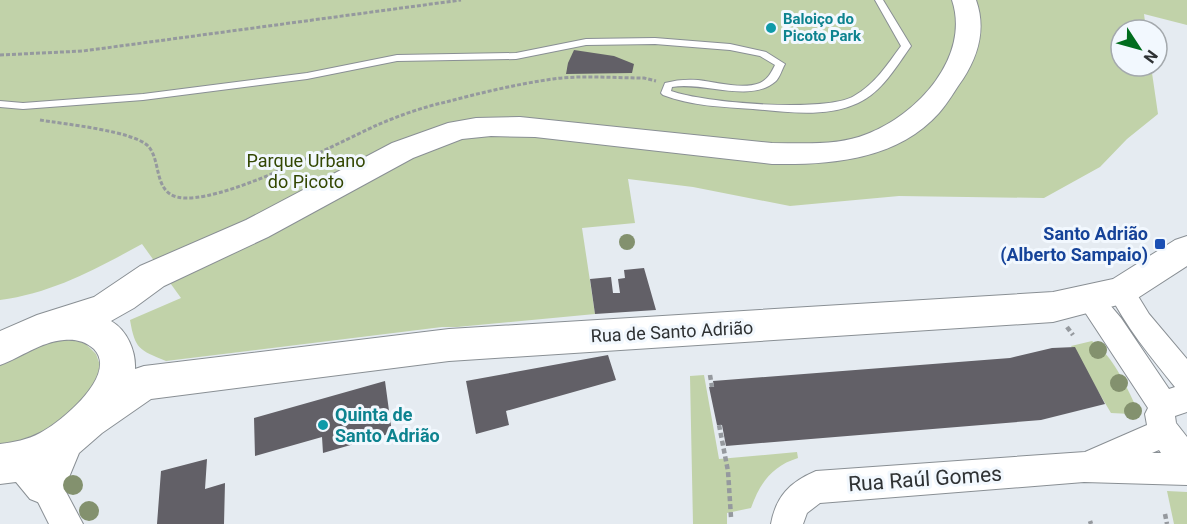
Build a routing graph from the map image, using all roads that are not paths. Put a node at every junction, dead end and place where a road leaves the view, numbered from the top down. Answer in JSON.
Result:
{"nodes":[{"id":1,"x":879,"y":0,"type":"edge"},
{"id":2,"x":964,"y":0,"type":"edge"},
{"id":3,"x":0,"y":104,"type":"edge"},
{"id":4,"x":1187,"y":249,"type":"edge"},
{"id":5,"x":1105,"y":296,"type":"junction"},
{"id":6,"x":123,"y":298,"type":"junction"},
{"id":7,"x":54,"y":326,"type":"junction"},
{"id":8,"x":101,"y":333,"type":"junction"},
{"id":9,"x":7,"y":342,"type":"edge"},
{"id":10,"x":130,"y":375,"type":"junction"},
{"id":11,"x":1187,"y":380,"type":"edge"},
{"id":12,"x":1171,"y":412,"type":"edge"},
{"id":13,"x":1187,"y":459,"type":"edge"},
{"id":14,"x":1084,"y":467,"type":"junction"},
{"id":15,"x":23,"y":469,"type":"edge"},
{"id":16,"x":1187,"y":469,"type":"edge"},
{"id":17,"x":67,"y":524,"type":"edge"},
{"id":18,"x":787,"y":524,"type":"edge"}],
"edges":[{"from":1,"to":3,"type":"lane"},
{"from":2,"to":6,"type":"street"},
{"from":4,"to":5,"type":"street","name":"Rua de Santo Adrião"},
{"from":5,"to":10,"type":"street","name":"Rua de Santo Adrião"},
{"from":5,"to":11,"type":"street"},
{"from":5,"to":12,"type":"street"},
{"from":6,"to":7,"type":"street"},
{"from":6,"to":8,"type":"street"},
{"from":7,"to":8,"type":"street"},
{"from":7,"to":9,"type":"street"},
{"from":8,"to":10,"type":"street"},
{"from":10,"to":15,"type":"street","name":"Rua de Santo Adrião"},
{"from":12,"to":13,"type":"street"},
{"from":12,"to":14,"type":"street","name":"Rua Raúl Gomes"},
{"from":14,"to":16,"type":"street","name":"Rua Raúl Gomes"},
{"from":14,"to":18,"type":"street","name":"Rua Raúl Gomes"},
{"from":15,"to":17,"type":"street"}]}
